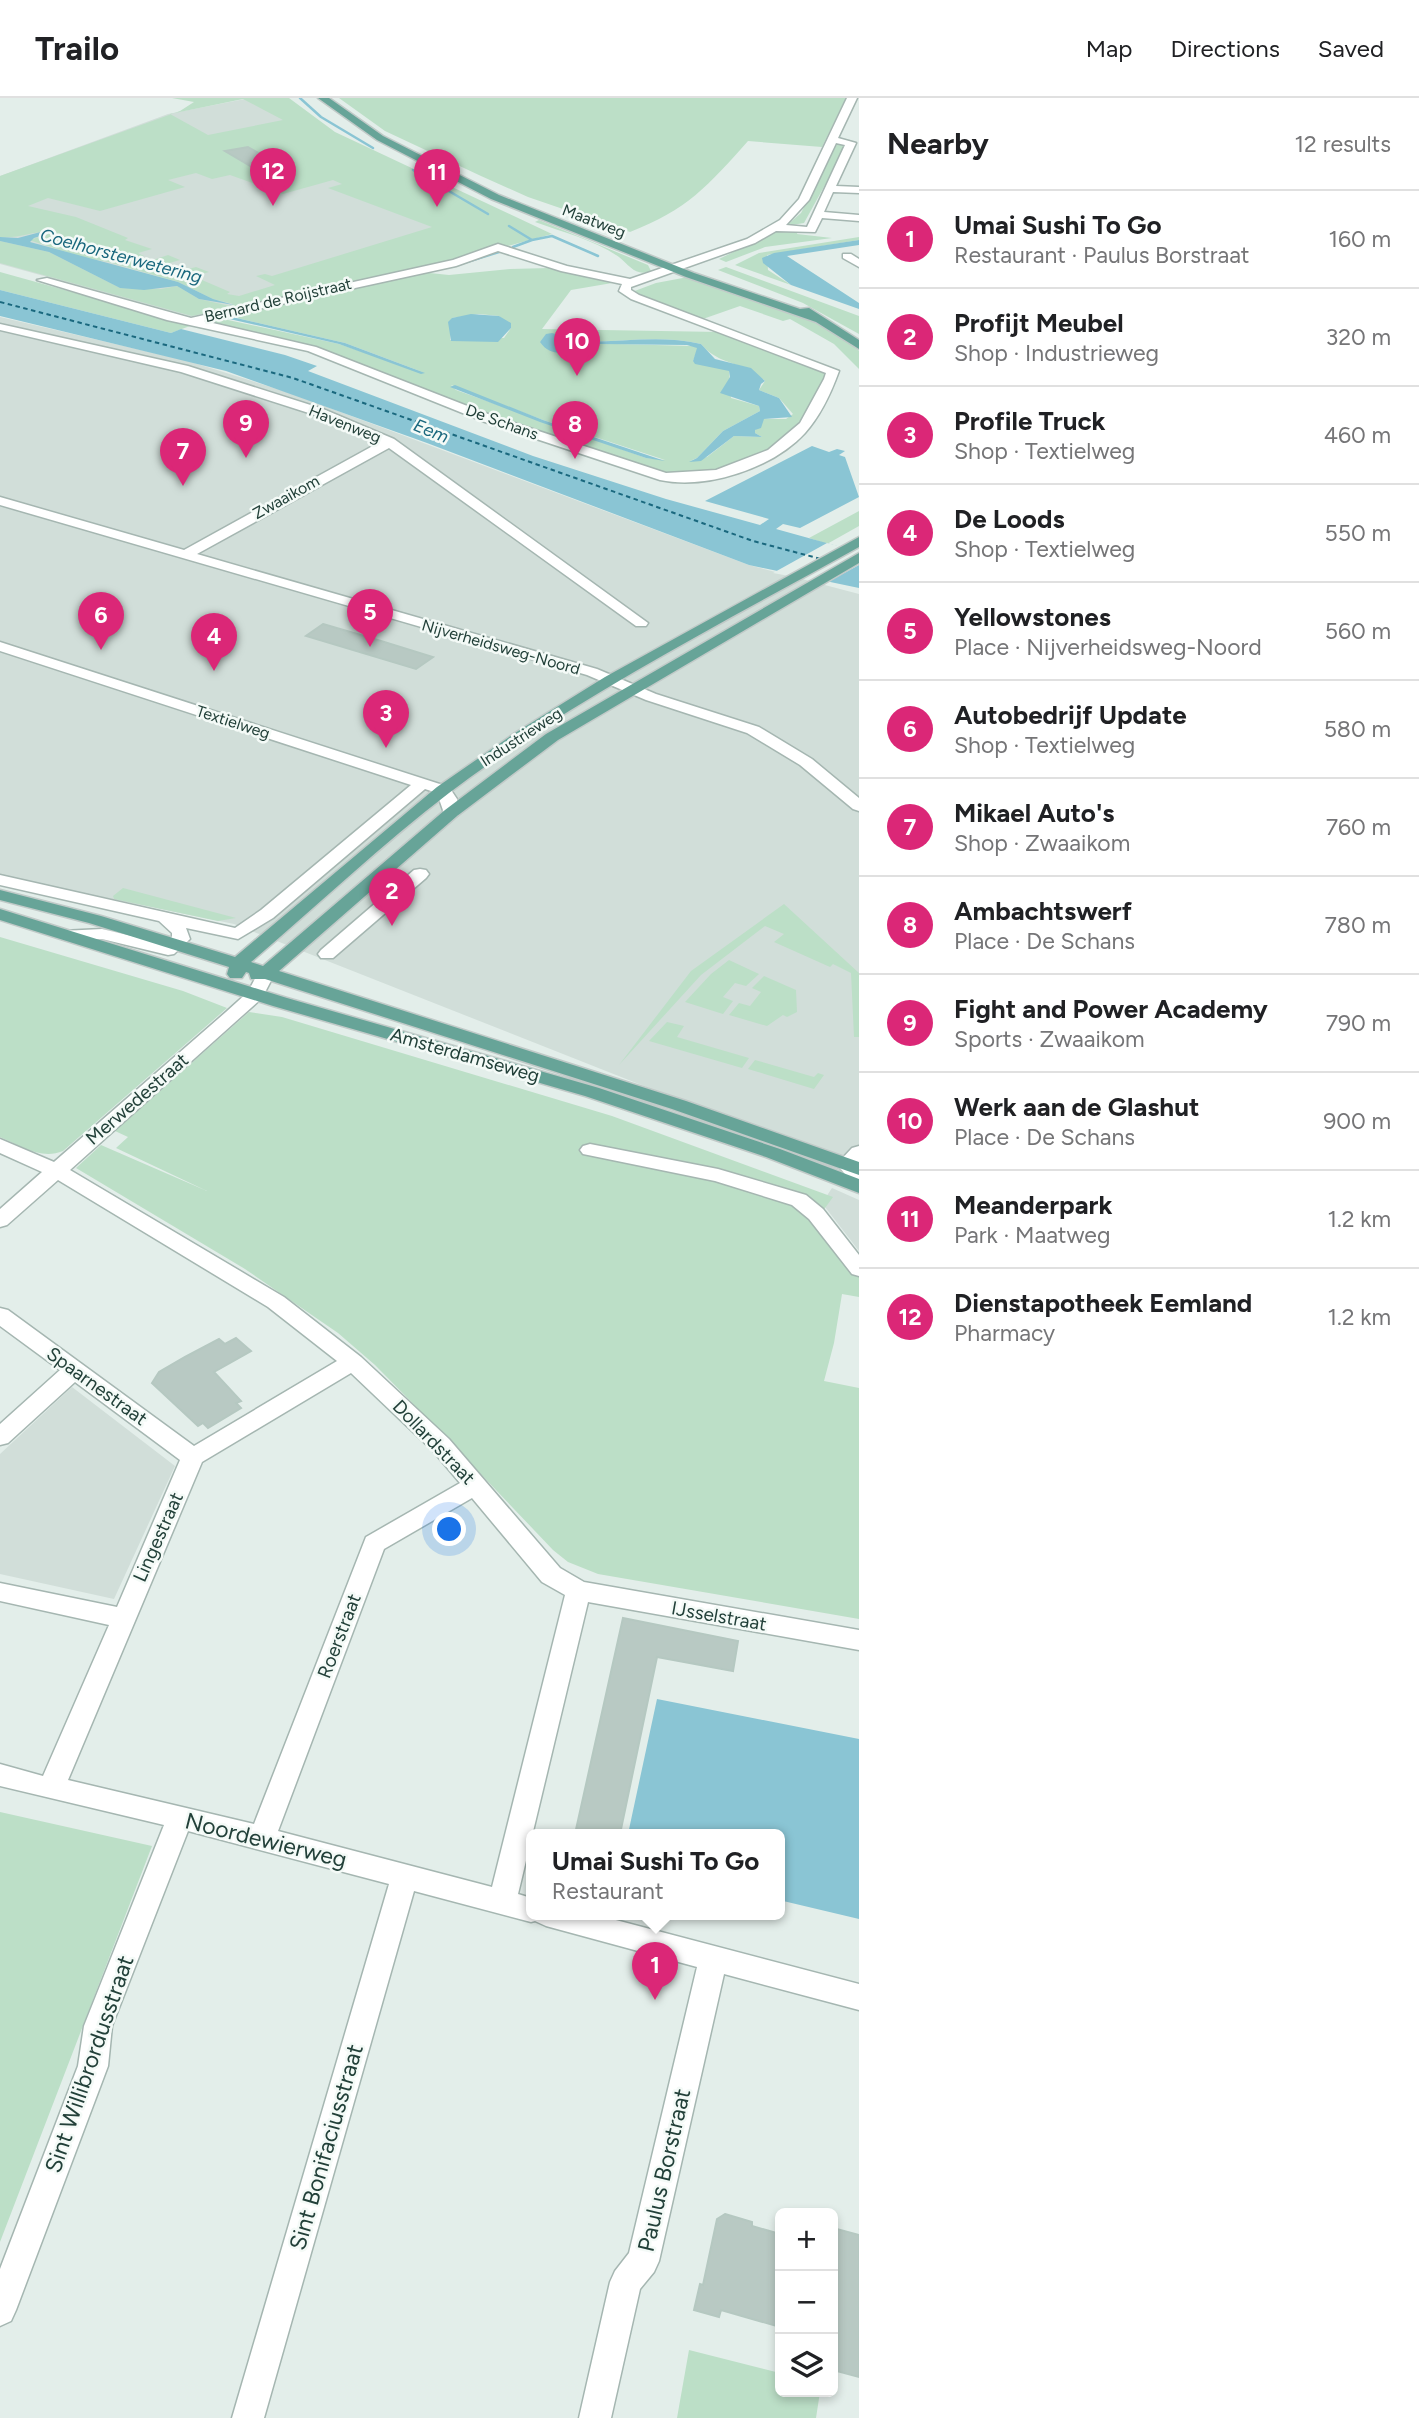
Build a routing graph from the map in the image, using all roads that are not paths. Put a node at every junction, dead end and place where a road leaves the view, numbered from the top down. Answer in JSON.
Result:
{"nodes":[{"id":1,"x":323,"y":98,"type":"edge"},
{"id":2,"x":852,"y":98,"type":"edge"},
{"id":3,"x":370,"y":130,"type":"junction"},
{"id":4,"x":836,"y":141,"type":"junction"},
{"id":5,"x":829,"y":189,"type":"junction"},
{"id":6,"x":859,"y":190,"type":"edge"},
{"id":7,"x":818,"y":215,"type":"junction"},
{"id":8,"x":859,"y":218,"type":"edge"},
{"id":9,"x":775,"y":228,"type":"junction"},
{"id":10,"x":846,"y":256,"type":"dead end"},
{"id":11,"x":859,"y":264,"type":"edge"},
{"id":12,"x":688,"y":265,"type":"junction"},
{"id":13,"x":674,"y":269,"type":"junction"},
{"id":14,"x":43,"y":280,"type":"dead end"},
{"id":15,"x":631,"y":282,"type":"junction"},
{"id":16,"x":817,"y":319,"type":"junction"},
{"id":17,"x":188,"y":322,"type":"junction"},
{"id":18,"x":0,"y":327,"type":"edge"},
{"id":19,"x":859,"y":345,"type":"edge"},
{"id":20,"x":390,"y":442,"type":"junction"},
{"id":21,"x":0,"y":501,"type":"edge"},
{"id":22,"x":853,"y":544,"type":"edge"},
{"id":23,"x":184,"y":555,"type":"junction"},
{"id":24,"x":859,"y":557,"type":"edge"},
{"id":25,"x":641,"y":623,"type":"dead end"},
{"id":26,"x":0,"y":646,"type":"edge"},
{"id":27,"x":610,"y":680,"type":"junction"},
{"id":28,"x":630,"y":689,"type":"junction"},
{"id":29,"x":423,"y":783,"type":"junction"},
{"id":30,"x":443,"y":790,"type":"junction"},
{"id":31,"x":859,"y":806,"type":"edge"},
{"id":32,"x":450,"y":813,"type":"junction"},
{"id":33,"x":383,"y":871,"type":"junction"},
{"id":34,"x":0,"y":880,"type":"edge"},
{"id":35,"x":0,"y":895,"type":"edge"},
{"id":36,"x":0,"y":914,"type":"edge"},
{"id":37,"x":166,"y":919,"type":"junction"},
{"id":38,"x":68,"y":935,"type":"junction"},
{"id":39,"x":177,"y":943,"type":"junction"},
{"id":40,"x":327,"y":954,"type":"dead end"},
{"id":41,"x":195,"y":975,"type":"junction"},
{"id":42,"x":250,"y":977,"type":"junction"},
{"id":43,"x":0,"y":1145,"type":"edge"},
{"id":44,"x":590,"y":1150,"type":"dead end"},
{"id":45,"x":856,"y":1166,"type":"edge"},
{"id":46,"x":55,"y":1170,"type":"junction"},
{"id":47,"x":859,"y":1186,"type":"edge"},
{"id":48,"x":0,"y":1220,"type":"edge"},
{"id":49,"x":859,"y":1269,"type":"edge"},
{"id":50,"x":0,"y":1315,"type":"edge"},
{"id":51,"x":353,"y":1362,"type":"junction"},
{"id":52,"x":75,"y":1369,"type":"junction"},
{"id":53,"x":0,"y":1437,"type":"edge"},
{"id":54,"x":193,"y":1457,"type":"junction"},
{"id":55,"x":475,"y":1485,"type":"junction"},
{"id":56,"x":578,"y":1591,"type":"junction"},
{"id":57,"x":0,"y":1592,"type":"edge"},
{"id":58,"x":123,"y":1618,"type":"junction"},
{"id":59,"x":859,"y":1640,"type":"edge"},
{"id":60,"x":0,"y":1775,"type":"edge"},
{"id":61,"x":51,"y":1789,"type":"junction"},
{"id":62,"x":180,"y":1818,"type":"junction"},
{"id":63,"x":262,"y":1838,"type":"junction"},
{"id":64,"x":405,"y":1875,"type":"junction"},
{"id":65,"x":502,"y":1902,"type":"junction"},
{"id":66,"x":526,"y":1909,"type":"edge"},
{"id":67,"x":570,"y":1920,"type":"edge"},
{"id":68,"x":713,"y":1958,"type":"junction"},
{"id":69,"x":859,"y":1997,"type":"edge"},
{"id":70,"x":0,"y":2310,"type":"edge"},
{"id":71,"x":248,"y":2418,"type":"edge"},
{"id":72,"x":595,"y":2418,"type":"edge"}],
"edges":[{"from":1,"to":3,"type":"main road","name":"Maatweg"},
{"from":2,"to":4,"type":"street"},
{"from":3,"to":12,"type":"main road","name":"Maatweg"},
{"from":3,"to":13,"type":"main road","name":"Maatweg"},
{"from":4,"to":5,"type":"street"},
{"from":4,"to":9,"type":"street"},
{"from":5,"to":6,"type":"street"},
{"from":5,"to":7,"type":"street"},
{"from":7,"to":8,"type":"street"},
{"from":7,"to":9,"type":"street"},
{"from":9,"to":12,"type":"street"},
{"from":10,"to":11,"type":"street"},
{"from":12,"to":13,"type":"street"},
{"from":12,"to":16,"type":"main road","name":"Maatweg"},
{"from":13,"to":15,"type":"street"},
{"from":13,"to":16,"type":"main road","name":"Maatweg"},
{"from":14,"to":17,"type":"street","name":"Bernard de Roijstraat"},
{"from":15,"to":17,"type":"street","name":"Bernard de Roijstraat"},
{"from":15,"to":17,"type":"street","name":"De Schans"},
{"from":16,"to":19,"type":"main road","name":"Maatweg"},
{"from":18,"to":20,"type":"street","name":"Havenweg"},
{"from":20,"to":23,"type":"street","name":"Zwaaikom"},
{"from":20,"to":25,"type":"street","name":"Havenweg"},
{"from":21,"to":23,"type":"street","name":"Nijverheidsweg-Noord"},
{"from":22,"to":27,"type":"main road","name":"Industrieweg"},
{"from":23,"to":27,"type":"street","name":"Nijverheidsweg-Noord"},
{"from":24,"to":28,"type":"main road","name":"Industrieweg"},
{"from":26,"to":29,"type":"street","name":"Textielweg"},
{"from":27,"to":28,"type":"street","name":"Nijverheidsweg-Noord"},
{"from":27,"to":30,"type":"main road","name":"Industrieweg"},
{"from":28,"to":31,"type":"street","name":"Nijverheidsweg-Noord"},
{"from":28,"to":32,"type":"main road","name":"Industrieweg"},
{"from":29,"to":30,"type":"street","name":"Textielweg"},
{"from":29,"to":37,"type":"street"},
{"from":30,"to":32,"type":"street"},
{"from":30,"to":42,"type":"main road","name":"Industrieweg"},
{"from":32,"to":33,"type":"main road","name":"Industrieweg"},
{"from":33,"to":40,"type":"street"},
{"from":33,"to":42,"type":"main road","name":"Industrieweg"},
{"from":34,"to":37,"type":"street"},
{"from":35,"to":39,"type":"main road","name":"Amsterdamseweg"},
{"from":36,"to":38,"type":"main road","name":"Amsterdamseweg"},
{"from":37,"to":39,"type":"street"},
{"from":38,"to":39,"type":"street","name":"Amsterdamseweg"},
{"from":38,"to":41,"type":"main road","name":"Amsterdamseweg"},
{"from":39,"to":42,"type":"main road","name":"Amsterdamseweg"},
{"from":41,"to":42,"type":"main road","name":"Amsterdamseweg"},
{"from":41,"to":42,"type":"main road"},
{"from":42,"to":45,"type":"main road","name":"Amsterdamseweg"},
{"from":42,"to":46,"type":"street","name":"Merwedestraat"},
{"from":42,"to":47,"type":"main road","name":"Amsterdamseweg"},
{"from":43,"to":46,"type":"street","name":"Dollardstraat"},
{"from":44,"to":49,"type":"street"},
{"from":46,"to":48,"type":"street","name":"Merwedestraat"},
{"from":46,"to":51,"type":"street","name":"Dollardstraat"},
{"from":50,"to":52,"type":"street","name":"Spaarnestraat"},
{"from":51,"to":54,"type":"street"},
{"from":51,"to":55,"type":"street","name":"Dollardstraat"},
{"from":52,"to":53,"type":"street"},
{"from":52,"to":54,"type":"street","name":"Spaarnestraat"},
{"from":54,"to":58,"type":"street","name":"Lingestraat"},
{"from":55,"to":56,"type":"street","name":"Dollardstraat"},
{"from":55,"to":63,"type":"street","name":"Roerstraat"},
{"from":56,"to":59,"type":"street","name":"IJsselstraat"},
{"from":56,"to":65,"type":"street"},
{"from":57,"to":58,"type":"street"},
{"from":58,"to":61,"type":"street","name":"Lingestraat"},
{"from":60,"to":61,"type":"street","name":"Noordewierweg"},
{"from":61,"to":62,"type":"street","name":"Noordewierweg"},
{"from":62,"to":63,"type":"street","name":"Noordewierweg"},
{"from":62,"to":70,"type":"street","name":"Sint Willibrordusstraat"},
{"from":63,"to":64,"type":"street","name":"Noordewierweg"},
{"from":64,"to":65,"type":"street","name":"Noordewierweg"},
{"from":64,"to":71,"type":"street","name":"Sint Bonifaciusstraat"},
{"from":65,"to":66,"type":"street","name":"Noordewierweg"},
{"from":67,"to":68,"type":"street"},
{"from":68,"to":69,"type":"street"},
{"from":68,"to":72,"type":"street","name":"Paulus Borstraat"}]}
